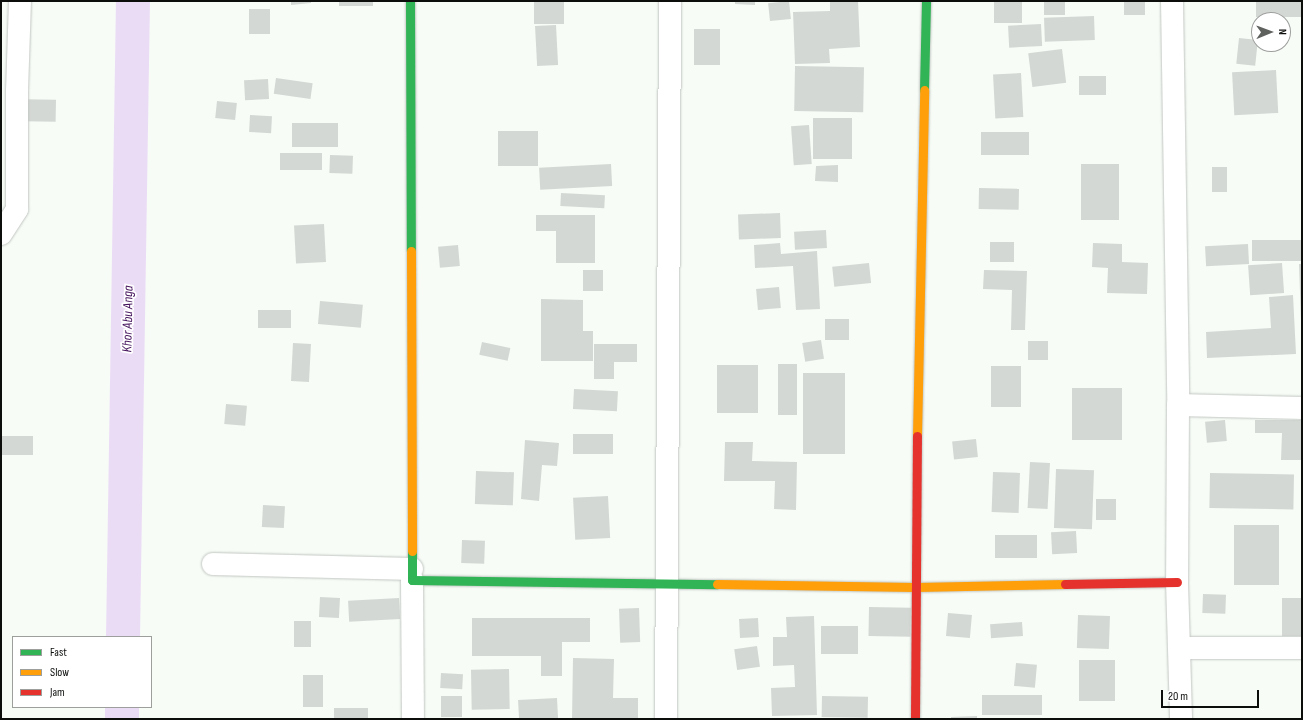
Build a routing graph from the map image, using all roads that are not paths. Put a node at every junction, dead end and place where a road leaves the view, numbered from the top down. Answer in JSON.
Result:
{"nodes":[{"id":1,"x":20,"y":1,"type":"edge"},
{"id":2,"x":410,"y":1,"type":"edge"},
{"id":3,"x":670,"y":1,"type":"edge"},
{"id":4,"x":926,"y":1,"type":"edge"},
{"id":5,"x":1172,"y":1,"type":"edge"},
{"id":6,"x":9,"y":91,"type":"edge"},
{"id":7,"x":1,"y":234,"type":"edge"},
{"id":8,"x":1178,"y":405,"type":"junction"},
{"id":9,"x":1302,"y":408,"type":"edge"},
{"id":10,"x":213,"y":564,"type":"dead end"},
{"id":11,"x":412,"y":574,"type":"junction"},
{"id":12,"x":1177,"y":582,"type":"junction"},
{"id":13,"x":665,"y":583,"type":"junction"},
{"id":14,"x":914,"y":587,"type":"junction"},
{"id":15,"x":1180,"y":648,"type":"junction"},
{"id":16,"x":1302,"y":648,"type":"edge"},
{"id":17,"x":413,"y":719,"type":"edge"},
{"id":18,"x":666,"y":719,"type":"edge"},
{"id":19,"x":915,"y":719,"type":"edge"},
{"id":20,"x":1181,"y":719,"type":"edge"}],
"edges":[{"from":1,"to":6,"type":"street"},
{"from":2,"to":11,"type":"street"},
{"from":3,"to":13,"type":"street"},
{"from":4,"to":14,"type":"street"},
{"from":5,"to":8,"type":"street"},
{"from":6,"to":7,"type":"street"},
{"from":8,"to":9,"type":"street"},
{"from":8,"to":12,"type":"street"},
{"from":10,"to":11,"type":"street"},
{"from":11,"to":13,"type":"street"},
{"from":11,"to":17,"type":"street"},
{"from":12,"to":14,"type":"street"},
{"from":12,"to":15,"type":"street"},
{"from":13,"to":14,"type":"street"},
{"from":13,"to":18,"type":"street"},
{"from":14,"to":19,"type":"street"},
{"from":15,"to":16,"type":"street"},
{"from":15,"to":20,"type":"street"}]}
